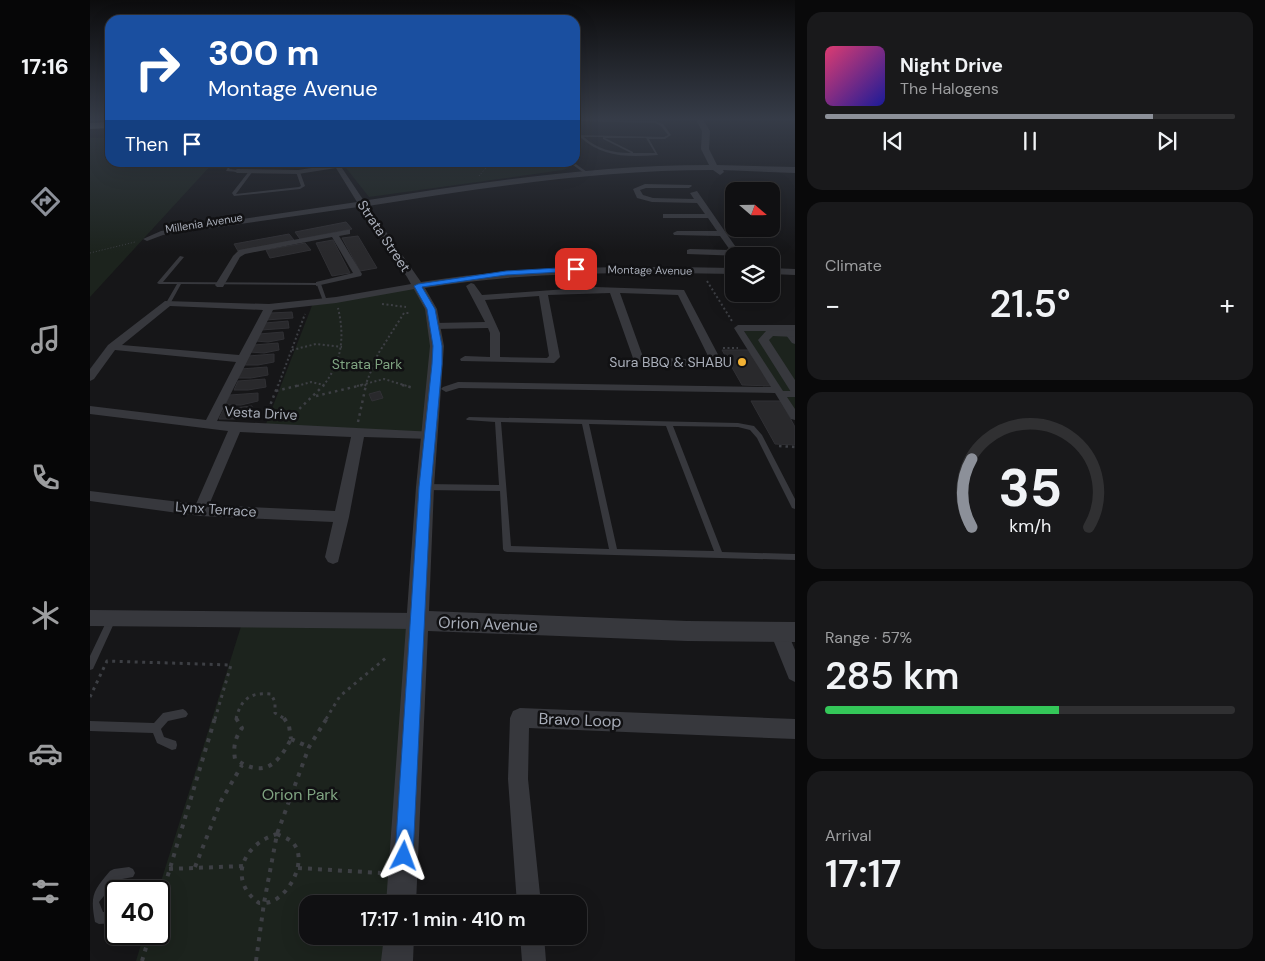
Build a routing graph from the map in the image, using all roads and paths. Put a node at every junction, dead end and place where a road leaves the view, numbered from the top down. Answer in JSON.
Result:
{"nodes":[{"id":1,"x":712,"y":163,"type":"edge"},
{"id":2,"x":229,"y":167,"type":"edge"},
{"id":3,"x":323,"y":167,"type":"edge"},
{"id":4,"x":340,"y":167,"type":"edge"},
{"id":5,"x":487,"y":167,"type":"edge"},
{"id":6,"x":577,"y":167,"type":"edge"},
{"id":7,"x":717,"y":170,"type":"junction"},
{"id":8,"x":795,"y":170,"type":"edge"},
{"id":9,"x":237,"y":171,"type":"joint"},
{"id":10,"x":250,"y":172,"type":"junction"},
{"id":11,"x":298,"y":172,"type":"junction"},
{"id":12,"x":588,"y":175,"type":"junction"},
{"id":13,"x":795,"y":176,"type":"edge"},
{"id":14,"x":477,"y":186,"type":"junction"},
{"id":15,"x":699,"y":201,"type":"junction"},
{"id":16,"x":364,"y":207,"type":"junction"},
{"id":17,"x":666,"y":216,"type":"dead end"},
{"id":18,"x":710,"y":216,"type":"junction"},
{"id":19,"x":347,"y":232,"type":"dead end"},
{"id":20,"x":677,"y":233,"type":"dead end"},
{"id":21,"x":334,"y":234,"type":"junction"},
{"id":22,"x":722,"y":234,"type":"junction"},
{"id":23,"x":147,"y":239,"type":"joint"},
{"id":24,"x":731,"y":247,"type":"edge"},
{"id":25,"x":690,"y":252,"type":"dead end"},
{"id":26,"x":90,"y":253,"type":"edge"},
{"id":27,"x":725,"y":254,"type":"edge"},
{"id":28,"x":182,"y":257,"type":"dead end"},
{"id":29,"x":725,"y":271,"type":"edge"},
{"id":30,"x":780,"y":271,"type":"edge"},
{"id":31,"x":795,"y":272,"type":"edge"},
{"id":32,"x":674,"y":279,"type":"dead end"},
{"id":33,"x":180,"y":283,"type":"junction"},
{"id":34,"x":319,"y":284,"type":"junction"},
{"id":35,"x":220,"y":285,"type":"junction"},
{"id":36,"x":418,"y":286,"type":"junction"},
{"id":37,"x":472,"y":286,"type":"dead end"},
{"id":38,"x":614,"y":290,"type":"junction"},
{"id":39,"x":681,"y":292,"type":"junction"},
{"id":40,"x":543,"y":293,"type":"junction"},
{"id":41,"x":479,"y":298,"type":"junction"},
{"id":42,"x":330,"y":300,"type":"junction"},
{"id":43,"x":168,"y":303,"type":"junction"},
{"id":44,"x":309,"y":303,"type":"junction"},
{"id":45,"x":374,"y":303,"type":"dead end"},
{"id":46,"x":406,"y":306,"type":"dead end"},
{"id":47,"x":270,"y":307,"type":"junction"},
{"id":48,"x":410,"y":313,"type":"dead end"},
{"id":49,"x":492,"y":324,"type":"junction"},
{"id":50,"x":434,"y":328,"type":"junction"},
{"id":51,"x":792,"y":333,"type":"edge"},
{"id":52,"x":112,"y":347,"type":"junction"},
{"id":53,"x":342,"y":347,"type":"junction"},
{"id":54,"x":720,"y":348,"type":"dead end"},
{"id":55,"x":751,"y":348,"type":"junction"},
{"id":56,"x":292,"y":350,"type":"junction"},
{"id":57,"x":242,"y":359,"type":"junction"},
{"id":58,"x":465,"y":359,"type":"dead end"},
{"id":59,"x":495,"y":360,"type":"junction"},
{"id":60,"x":90,"y":377,"type":"edge"},
{"id":61,"x":366,"y":383,"type":"junction"},
{"id":62,"x":324,"y":385,"type":"junction"},
{"id":63,"x":414,"y":388,"type":"dead end"},
{"id":64,"x":446,"y":388,"type":"dead end"},
{"id":65,"x":795,"y":389,"type":"edge"},
{"id":66,"x":276,"y":391,"type":"junction"},
{"id":67,"x":779,"y":392,"type":"junction"},
{"id":68,"x":795,"y":394,"type":"edge"},
{"id":69,"x":314,"y":396,"type":"junction"},
{"id":70,"x":90,"y":410,"type":"edge"},
{"id":71,"x":795,"y":418,"type":"edge"},
{"id":72,"x":469,"y":419,"type":"dead end"},
{"id":73,"x":498,"y":420,"type":"junction"},
{"id":74,"x":285,"y":421,"type":"dead end"},
{"id":75,"x":264,"y":422,"type":"dead end"},
{"id":76,"x":585,"y":422,"type":"junction"},
{"id":77,"x":669,"y":424,"type":"junction"},
{"id":78,"x":210,"y":426,"type":"junction"},
{"id":79,"x":236,"y":428,"type":"junction"},
{"id":80,"x":358,"y":428,"type":"junction"},
{"id":81,"x":431,"y":435,"type":"junction"},
{"id":82,"x":779,"y":446,"type":"dead end"},
{"id":83,"x":795,"y":447,"type":"edge"},
{"id":84,"x":425,"y":487,"type":"junction"},
{"id":85,"x":503,"y":488,"type":"junction"},
{"id":86,"x":90,"y":496,"type":"edge"},
{"id":87,"x":795,"y":506,"type":"edge"},
{"id":88,"x":200,"y":510,"type":"junction"},
{"id":89,"x":342,"y":517,"type":"junction"},
{"id":90,"x":614,"y":552,"type":"junction"},
{"id":91,"x":719,"y":555,"type":"junction"},
{"id":92,"x":333,"y":557,"type":"dead end"},
{"id":93,"x":795,"y":558,"type":"edge"},
{"id":94,"x":90,"y":618,"type":"edge"},
{"id":95,"x":113,"y":618,"type":"junction"},
{"id":96,"x":418,"y":621,"type":"junction"},
{"id":97,"x":787,"y":632,"type":"edge"},
{"id":98,"x":387,"y":657,"type":"dead end"},
{"id":99,"x":90,"y":666,"type":"edge"},
{"id":100,"x":795,"y":673,"type":"edge"},
{"id":101,"x":183,"y":714,"type":"dead end"},
{"id":102,"x":90,"y":726,"type":"edge"},
{"id":103,"x":156,"y":728,"type":"junction"},
{"id":104,"x":795,"y":729,"type":"edge"},
{"id":105,"x":291,"y":739,"type":"junction"},
{"id":106,"x":172,"y":745,"type":"dead end"},
{"id":107,"x":308,"y":747,"type":"junction"},
{"id":108,"x":242,"y":765,"type":"junction"},
{"id":109,"x":277,"y":834,"type":"junction"},
{"id":110,"x":243,"y":866,"type":"junction"},
{"id":111,"x":169,"y":868,"type":"dead end"},
{"id":112,"x":195,"y":868,"type":"junction"},
{"id":113,"x":298,"y":868,"type":"junction"},
{"id":114,"x":129,"y":874,"type":"dead end"},
{"id":115,"x":403,"y":874,"type":"junction"},
{"id":116,"x":402,"y":895,"type":"edge"},
{"id":117,"x":528,"y":895,"type":"edge"},
{"id":118,"x":92,"y":901,"type":"edge"},
{"id":119,"x":264,"y":902,"type":"junction"},
{"id":120,"x":105,"y":918,"type":"edge"},
{"id":121,"x":147,"y":945,"type":"edge"},
{"id":122,"x":398,"y":945,"type":"edge"},
{"id":123,"x":533,"y":945,"type":"edge"},
{"id":124,"x":142,"y":961,"type":"edge"},
{"id":125,"x":256,"y":961,"type":"edge"},
{"id":126,"x":397,"y":961,"type":"edge"},
{"id":127,"x":534,"y":961,"type":"edge"}],
"edges":[{"from":1,"to":7,"type":"street"},
{"from":2,"to":9,"type":"lane"},
{"from":3,"to":11,"type":"street"},
{"from":4,"to":16,"type":"street","name":"Strata Street"},
{"from":5,"to":14,"type":"path"},
{"from":6,"to":12,"type":"lane"},
{"from":7,"to":8,"type":"street","name":"Millenia Avenue"},
{"from":7,"to":12,"type":"street","name":"Millenia Avenue"},
{"from":7,"to":13,"type":"street","name":"Millenia Avenue"},
{"from":9,"to":10,"type":"street"},
{"from":10,"to":11,"type":"street"},
{"from":10,"to":11,"type":"lane"},
{"from":12,"to":14,"type":"street","name":"Millenia Avenue"},
{"from":12,"to":16,"type":"street","name":"Millenia Avenue"},
{"from":14,"to":16,"type":"street","name":"Millenia Avenue"},
{"from":15,"to":15,"type":"street"},
{"from":15,"to":18,"type":"street"},
{"from":16,"to":23,"type":"street","name":"Millenia Avenue"},
{"from":16,"to":36,"type":"street","name":"Strata Street"},
{"from":17,"to":18,"type":"street"},
{"from":18,"to":22,"type":"street"},
{"from":19,"to":21,"type":"street"},
{"from":20,"to":22,"type":"street"},
{"from":21,"to":34,"type":"street"},
{"from":21,"to":35,"type":"street"},
{"from":22,"to":24,"type":"street"},
{"from":23,"to":26,"type":"path"},
{"from":25,"to":27,"type":"street"},
{"from":28,"to":33,"type":"lane"},
{"from":29,"to":36,"type":"street","name":"Montage Avenue"},
{"from":30,"to":31,"type":"street"},
{"from":32,"to":39,"type":"street"},
{"from":33,"to":35,"type":"lane"},
{"from":33,"to":43,"type":"lane"},
{"from":34,"to":35,"type":"lane"},
{"from":34,"to":42,"type":"lane"},
{"from":36,"to":42,"type":"street"},
{"from":36,"to":50,"type":"street","name":"Strata Street"},
{"from":37,"to":41,"type":"street"},
{"from":38,"to":39,"type":"street"},
{"from":38,"to":39,"type":"street"},
{"from":38,"to":40,"type":"street"},
{"from":40,"to":41,"type":"street"},
{"from":40,"to":59,"type":"street"},
{"from":41,"to":49,"type":"street"},
{"from":42,"to":44,"type":"street"},
{"from":42,"to":53,"type":"path"},
{"from":43,"to":47,"type":"street"},
{"from":43,"to":52,"type":"street"},
{"from":44,"to":47,"type":"street"},
{"from":44,"to":56,"type":"path"},
{"from":45,"to":46,"type":"path"},
{"from":47,"to":57,"type":"street"},
{"from":48,"to":61,"type":"path"},
{"from":49,"to":50,"type":"street"},
{"from":49,"to":59,"type":"street"},
{"from":50,"to":81,"type":"street","name":"Strata Street"},
{"from":51,"to":55,"type":"street"},
{"from":51,"to":65,"type":"street"},
{"from":52,"to":57,"type":"street"},
{"from":52,"to":60,"type":"street"},
{"from":53,"to":56,"type":"path"},
{"from":53,"to":62,"type":"path"},
{"from":54,"to":55,"type":"path"},
{"from":55,"to":67,"type":"street"},
{"from":56,"to":66,"type":"path"},
{"from":57,"to":78,"type":"street"},
{"from":58,"to":59,"type":"street"},
{"from":61,"to":63,"type":"path"},
{"from":61,"to":69,"type":"path"},
{"from":61,"to":80,"type":"path"},
{"from":62,"to":66,"type":"path"},
{"from":62,"to":69,"type":"path"},
{"from":64,"to":67,"type":"street"},
{"from":66,"to":75,"type":"path"},
{"from":67,"to":68,"type":"street"},
{"from":67,"to":71,"type":"street"},
{"from":69,"to":74,"type":"path"},
{"from":70,"to":78,"type":"street","name":"Vesta Drive"},
{"from":72,"to":73,"type":"lane"},
{"from":73,"to":76,"type":"lane"},
{"from":73,"to":85,"type":"lane"},
{"from":76,"to":77,"type":"lane"},
{"from":76,"to":90,"type":"lane"},
{"from":77,"to":87,"type":"lane"},
{"from":77,"to":91,"type":"lane"},
{"from":78,"to":79,"type":"street","name":"Vesta Drive"},
{"from":79,"to":80,"type":"street","name":"Vesta Drive"},
{"from":79,"to":88,"type":"street"},
{"from":80,"to":81,"type":"street","name":"Vesta Drive"},
{"from":80,"to":89,"type":"street"},
{"from":81,"to":84,"type":"street","name":"Strata Street"},
{"from":82,"to":83,"type":"path"},
{"from":84,"to":85,"type":"lane"},
{"from":84,"to":96,"type":"street","name":"Strata Street"},
{"from":85,"to":90,"type":"lane"},
{"from":86,"to":88,"type":"street","name":"Lynx Terrace"},
{"from":88,"to":89,"type":"street","name":"Lynx Terrace"},
{"from":89,"to":92,"type":"street"},
{"from":90,"to":91,"type":"lane"},
{"from":91,"to":93,"type":"lane"},
{"from":94,"to":95,"type":"street","name":"Orion Avenue"},
{"from":95,"to":96,"type":"street","name":"Orion Avenue"},
{"from":95,"to":99,"type":"lane"},
{"from":96,"to":97,"type":"street","name":"Orion Avenue"},
{"from":96,"to":115,"type":"street","name":"Strata Street"},
{"from":97,"to":100,"type":"street"},
{"from":98,"to":107,"type":"path"},
{"from":101,"to":103,"type":"lane"},
{"from":102,"to":103,"type":"lane"},
{"from":103,"to":106,"type":"lane"},
{"from":104,"to":117,"type":"street","name":"Bravo Loop"},
{"from":105,"to":107,"type":"path"},
{"from":105,"to":108,"type":"path"},
{"from":105,"to":108,"type":"path"},
{"from":107,"to":109,"type":"path"},
{"from":108,"to":112,"type":"path"},
{"from":109,"to":110,"type":"path"},
{"from":109,"to":113,"type":"path"},
{"from":109,"to":119,"type":"path"},
{"from":110,"to":112,"type":"path"},
{"from":110,"to":119,"type":"path"},
{"from":111,"to":112,"type":"path"},
{"from":113,"to":115,"type":"path"},
{"from":113,"to":119,"type":"path"},
{"from":114,"to":118,"type":"lane"},
{"from":115,"to":116,"type":"street","name":"Strata Street"},
{"from":118,"to":120,"type":"lane"},
{"from":119,"to":125,"type":"path"},
{"from":121,"to":124,"type":"path"},
{"from":122,"to":126,"type":"street"},
{"from":123,"to":127,"type":"street"}]}
